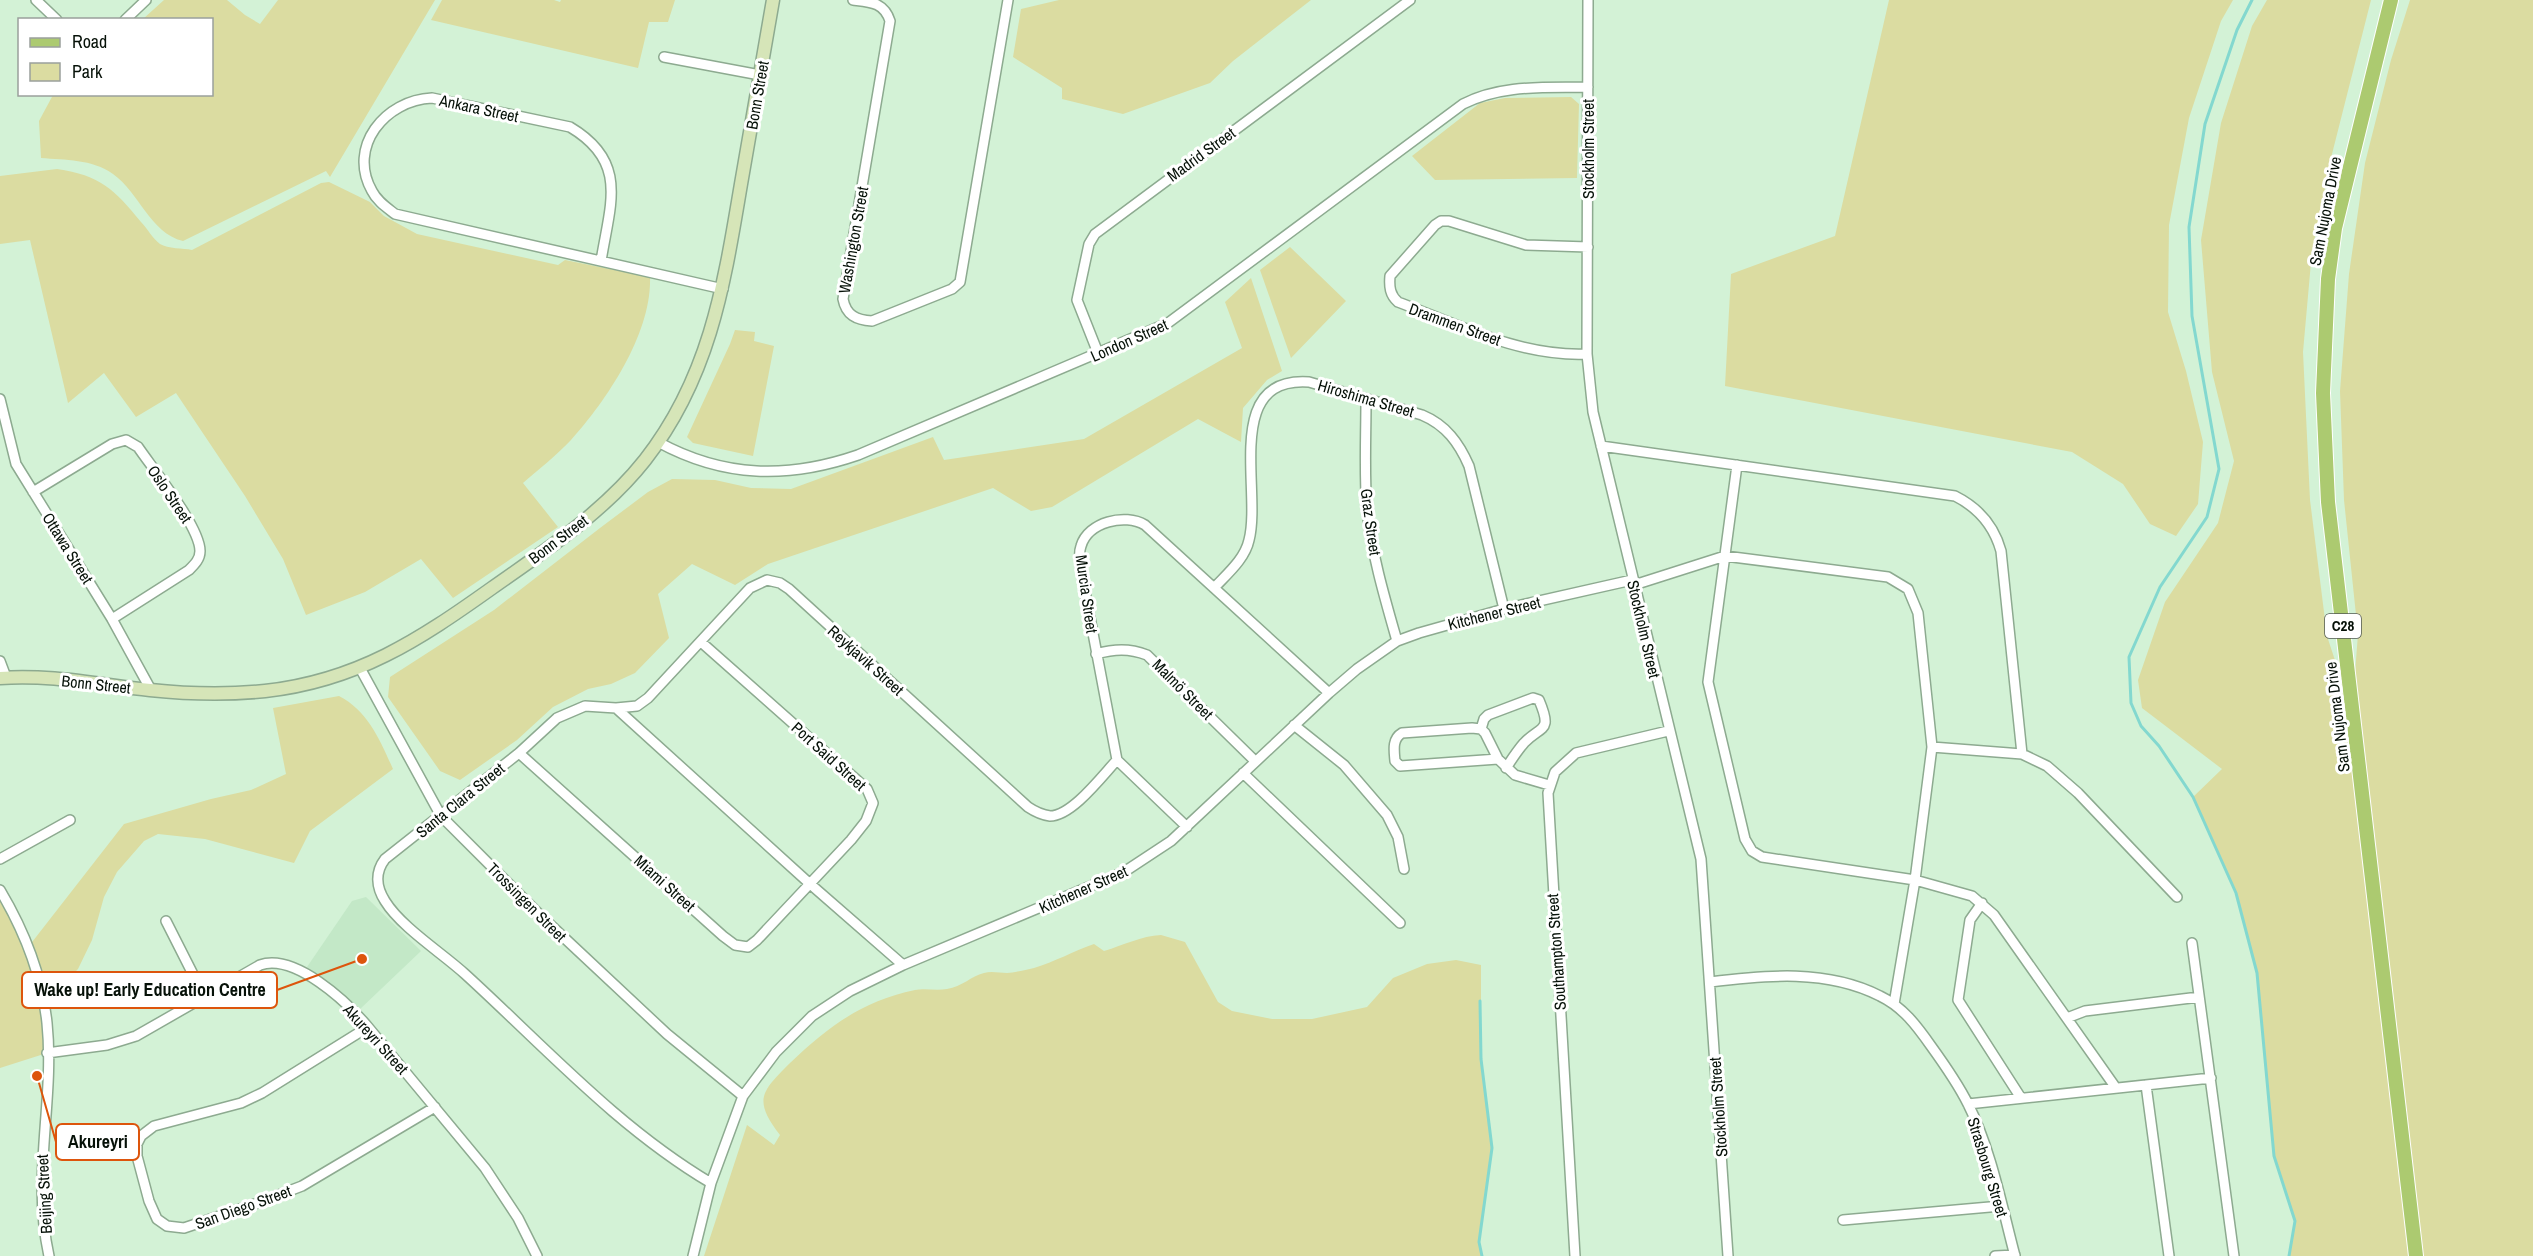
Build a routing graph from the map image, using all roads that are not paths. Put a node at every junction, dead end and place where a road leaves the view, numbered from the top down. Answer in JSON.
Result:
{"nodes":[{"id":1,"x":36,"y":0,"type":"edge"},
{"id":2,"x":146,"y":0,"type":"edge"},
{"id":3,"x":773,"y":0,"type":"edge"},
{"id":4,"x":853,"y":0,"type":"edge"},
{"id":5,"x":1008,"y":0,"type":"edge"},
{"id":6,"x":1410,"y":0,"type":"edge"},
{"id":7,"x":1588,"y":0,"type":"edge"},
{"id":8,"x":2391,"y":0,"type":"edge"},
{"id":9,"x":55,"y":18,"type":"edge"},
{"id":10,"x":127,"y":18,"type":"edge"},
{"id":11,"x":664,"y":57,"type":"dead end"},
{"id":12,"x":760,"y":75,"type":"junction"},
{"id":13,"x":1588,"y":87,"type":"junction"},
{"id":14,"x":1588,"y":247,"type":"junction"},
{"id":15,"x":601,"y":261,"type":"junction"},
{"id":16,"x":723,"y":290,"type":"junction"},
{"id":17,"x":1098,"y":353,"type":"junction"},
{"id":18,"x":1587,"y":354,"type":"junction"},
{"id":19,"x":0,"y":399,"type":"edge"},
{"id":20,"x":1366,"y":400,"type":"junction"},
{"id":21,"x":658,"y":441,"type":"junction"},
{"id":22,"x":1600,"y":446,"type":"junction"},
{"id":23,"x":1737,"y":465,"type":"junction"},
{"id":24,"x":33,"y":492,"type":"junction"},
{"id":25,"x":1725,"y":556,"type":"junction"},
{"id":26,"x":1633,"y":582,"type":"junction"},
{"id":27,"x":1214,"y":588,"type":"junction"},
{"id":28,"x":1504,"y":609,"type":"junction"},
{"id":29,"x":112,"y":619,"type":"junction"},
{"id":30,"x":1397,"y":641,"type":"junction"},
{"id":31,"x":701,"y":642,"type":"junction"},
{"id":32,"x":1096,"y":654,"type":"junction"},
{"id":33,"x":0,"y":661,"type":"edge"},
{"id":34,"x":360,"y":668,"type":"junction"},
{"id":35,"x":3,"y":677,"type":"edge"},
{"id":36,"x":151,"y":690,"type":"junction"},
{"id":37,"x":1329,"y":693,"type":"junction"},
{"id":38,"x":616,"y":708,"type":"junction"},
{"id":39,"x":1293,"y":725,"type":"junction"},
{"id":40,"x":1482,"y":729,"type":"junction"},
{"id":41,"x":1668,"y":731,"type":"junction"},
{"id":42,"x":1932,"y":747,"type":"junction"},
{"id":43,"x":519,"y":753,"type":"junction"},
{"id":44,"x":2022,"y":754,"type":"junction"},
{"id":45,"x":1498,"y":759,"type":"junction"},
{"id":46,"x":1117,"y":760,"type":"junction"},
{"id":47,"x":1255,"y":761,"type":"junction"},
{"id":48,"x":1506,"y":768,"type":"junction"},
{"id":49,"x":1243,"y":773,"type":"junction"},
{"id":50,"x":1549,"y":785,"type":"junction"},
{"id":51,"x":441,"y":816,"type":"junction"},
{"id":52,"x":70,"y":820,"type":"dead end"},
{"id":53,"x":1187,"y":826,"type":"junction"},
{"id":54,"x":0,"y":860,"type":"edge"},
{"id":55,"x":1404,"y":869,"type":"dead end"},
{"id":56,"x":1915,"y":880,"type":"junction"},
{"id":57,"x":809,"y":883,"type":"junction"},
{"id":58,"x":0,"y":890,"type":"edge"},
{"id":59,"x":2177,"y":897,"type":"dead end"},
{"id":60,"x":1982,"y":903,"type":"junction"},
{"id":61,"x":166,"y":921,"type":"dead end"},
{"id":62,"x":1400,"y":923,"type":"dead end"},
{"id":63,"x":2192,"y":943,"type":"dead end"},
{"id":64,"x":903,"y":965,"type":"junction"},
{"id":65,"x":1710,"y":982,"type":"junction"},
{"id":66,"x":2199,"y":997,"type":"junction"},
{"id":67,"x":205,"y":998,"type":"junction"},
{"id":68,"x":1894,"y":1004,"type":"junction"},
{"id":69,"x":2067,"y":1018,"type":"junction"},
{"id":70,"x":368,"y":1027,"type":"junction"},
{"id":71,"x":47,"y":1053,"type":"junction"},
{"id":72,"x":2211,"y":1077,"type":"junction"},
{"id":73,"x":2146,"y":1085,"type":"junction"},
{"id":74,"x":2116,"y":1088,"type":"junction"},
{"id":75,"x":743,"y":1096,"type":"junction"},
{"id":76,"x":2021,"y":1098,"type":"junction"},
{"id":77,"x":1968,"y":1104,"type":"junction"},
{"id":78,"x":435,"y":1107,"type":"junction"},
{"id":79,"x":711,"y":1183,"type":"junction"},
{"id":80,"x":2001,"y":1206,"type":"junction"},
{"id":81,"x":1842,"y":1220,"type":"dead end"},
{"id":82,"x":2015,"y":1255,"type":"edge"},
{"id":83,"x":49,"y":1256,"type":"edge"},
{"id":84,"x":537,"y":1256,"type":"edge"},
{"id":85,"x":693,"y":1256,"type":"edge"},
{"id":86,"x":1575,"y":1256,"type":"edge"},
{"id":87,"x":1728,"y":1256,"type":"edge"},
{"id":88,"x":1995,"y":1256,"type":"edge"},
{"id":89,"x":2169,"y":1256,"type":"edge"},
{"id":90,"x":2234,"y":1256,"type":"edge"},
{"id":91,"x":2416,"y":1256,"type":"edge"}],
"edges":[{"from":1,"to":9,"type":"street"},
{"from":2,"to":10,"type":"street"},
{"from":3,"to":12,"type":"street","name":"Bonn Street"},
{"from":4,"to":5,"type":"street","name":"Washington Street"},
{"from":6,"to":17,"type":"street","name":"Madrid Street"},
{"from":7,"to":13,"type":"street","name":"Stockholm Street"},
{"from":8,"to":91,"type":"main road","name":"Sam Nujoma Drive","number":"C28"},
{"from":11,"to":12,"type":"street"},
{"from":12,"to":16,"type":"street","name":"Bonn Street"},
{"from":13,"to":14,"type":"street","name":"Stockholm Street"},
{"from":13,"to":17,"type":"street","name":"London Street"},
{"from":14,"to":18,"type":"street","name":"Stockholm Street"},
{"from":14,"to":18,"type":"street","name":"Drammen Street"},
{"from":15,"to":15,"type":"street","name":"Ankara Street"},
{"from":15,"to":16,"type":"street","name":"Ankara Street"},
{"from":16,"to":21,"type":"street","name":"Bonn Street"},
{"from":17,"to":21,"type":"street","name":"London Street"},
{"from":18,"to":22,"type":"street","name":"Stockholm Street"},
{"from":19,"to":24,"type":"street","name":"Ottawa Street"},
{"from":20,"to":27,"type":"street","name":"Hiroshima Street"},
{"from":20,"to":28,"type":"street","name":"Hiroshima Street"},
{"from":20,"to":30,"type":"street","name":"Graz Street"},
{"from":21,"to":34,"type":"street","name":"Bonn Street"},
{"from":22,"to":23,"type":"street"},
{"from":22,"to":26,"type":"street","name":"Stockholm Street"},
{"from":23,"to":25,"type":"street"},
{"from":23,"to":44,"type":"street"},
{"from":24,"to":29,"type":"street","name":"Ottawa Street"},
{"from":24,"to":29,"type":"street","name":"Oslo Street"},
{"from":25,"to":26,"type":"street","name":"Kitchener Street"},
{"from":25,"to":42,"type":"street"},
{"from":25,"to":56,"type":"street"},
{"from":26,"to":28,"type":"street","name":"Kitchener Street"},
{"from":26,"to":41,"type":"street","name":"Stockholm Street"},
{"from":27,"to":32,"type":"street","name":"Murcia Street"},
{"from":27,"to":37,"type":"street","name":"Murcia Street"},
{"from":28,"to":30,"type":"street","name":"Kitchener Street"},
{"from":29,"to":36,"type":"street","name":"Ottawa Street"},
{"from":30,"to":37,"type":"street","name":"Kitchener Street"},
{"from":31,"to":38,"type":"street","name":"Reykjavik Street"},
{"from":31,"to":46,"type":"street","name":"Reykjavik Street"},
{"from":31,"to":57,"type":"street","name":"Port Said Street"},
{"from":32,"to":46,"type":"street","name":"Murcia Street"},
{"from":32,"to":47,"type":"street","name":"Malmö Street"},
{"from":33,"to":35,"type":"street"},
{"from":34,"to":36,"type":"street","name":"Bonn Street"},
{"from":34,"to":51,"type":"street","name":"Trossingen Street"},
{"from":35,"to":36,"type":"street","name":"Bonn Street"},
{"from":37,"to":39,"type":"street","name":"Kitchener Street"},
{"from":38,"to":43,"type":"street","name":"Santa Clara Street"},
{"from":38,"to":57,"type":"street"},
{"from":39,"to":47,"type":"street","name":"Kitchener Street"},
{"from":39,"to":55,"type":"street"},
{"from":40,"to":45,"type":"street"},
{"from":40,"to":45,"type":"street"},
{"from":40,"to":48,"type":"street"},
{"from":41,"to":50,"type":"street"},
{"from":41,"to":65,"type":"street","name":"Stockholm Street"},
{"from":42,"to":44,"type":"street"},
{"from":42,"to":56,"type":"street"},
{"from":43,"to":51,"type":"street","name":"Santa Clara Street"},
{"from":43,"to":57,"type":"street","name":"Miami Street"},
{"from":44,"to":59,"type":"street"},
{"from":45,"to":48,"type":"street"},
{"from":46,"to":53,"type":"street"},
{"from":47,"to":49,"type":"street","name":"Kitchener Street"},
{"from":48,"to":50,"type":"street"},
{"from":49,"to":53,"type":"street","name":"Kitchener Street"},
{"from":49,"to":62,"type":"street"},
{"from":50,"to":86,"type":"street","name":"Southampton Street"},
{"from":51,"to":75,"type":"street","name":"Trossingen Street"},
{"from":51,"to":79,"type":"street","name":"Santa Clara Street"},
{"from":52,"to":54,"type":"street"},
{"from":53,"to":64,"type":"street","name":"Kitchener Street"},
{"from":56,"to":60,"type":"street"},
{"from":56,"to":68,"type":"street"},
{"from":57,"to":64,"type":"street"},
{"from":58,"to":71,"type":"street","name":"Beijing Street"},
{"from":60,"to":69,"type":"street"},
{"from":60,"to":76,"type":"street"},
{"from":61,"to":67,"type":"street"},
{"from":63,"to":66,"type":"street"},
{"from":64,"to":75,"type":"street","name":"Kitchener Street"},
{"from":65,"to":68,"type":"street","name":"Strasbourg Street"},
{"from":65,"to":87,"type":"street","name":"Stockholm Street"},
{"from":66,"to":69,"type":"street"},
{"from":66,"to":72,"type":"street"},
{"from":67,"to":70,"type":"street","name":"Akureyri Street"},
{"from":67,"to":71,"type":"street","name":"Akureyri Street"},
{"from":68,"to":77,"type":"street","name":"Strasbourg Street"},
{"from":69,"to":74,"type":"street"},
{"from":70,"to":78,"type":"street","name":"Akureyri Street"},
{"from":70,"to":78,"type":"street","name":"San Diego Street"},
{"from":71,"to":83,"type":"street","name":"Beijing Street"},
{"from":72,"to":73,"type":"street"},
{"from":72,"to":90,"type":"street"},
{"from":73,"to":74,"type":"street"},
{"from":73,"to":89,"type":"street"},
{"from":74,"to":76,"type":"street"},
{"from":75,"to":79,"type":"street","name":"Kitchener Street"},
{"from":76,"to":77,"type":"street"},
{"from":77,"to":80,"type":"street","name":"Strasbourg Street"},
{"from":78,"to":84,"type":"street","name":"Akureyri Street"},
{"from":79,"to":85,"type":"street","name":"Kitchener Street"},
{"from":80,"to":81,"type":"street"},
{"from":80,"to":82,"type":"street","name":"Strasbourg Street"},
{"from":82,"to":88,"type":"street"}]}
